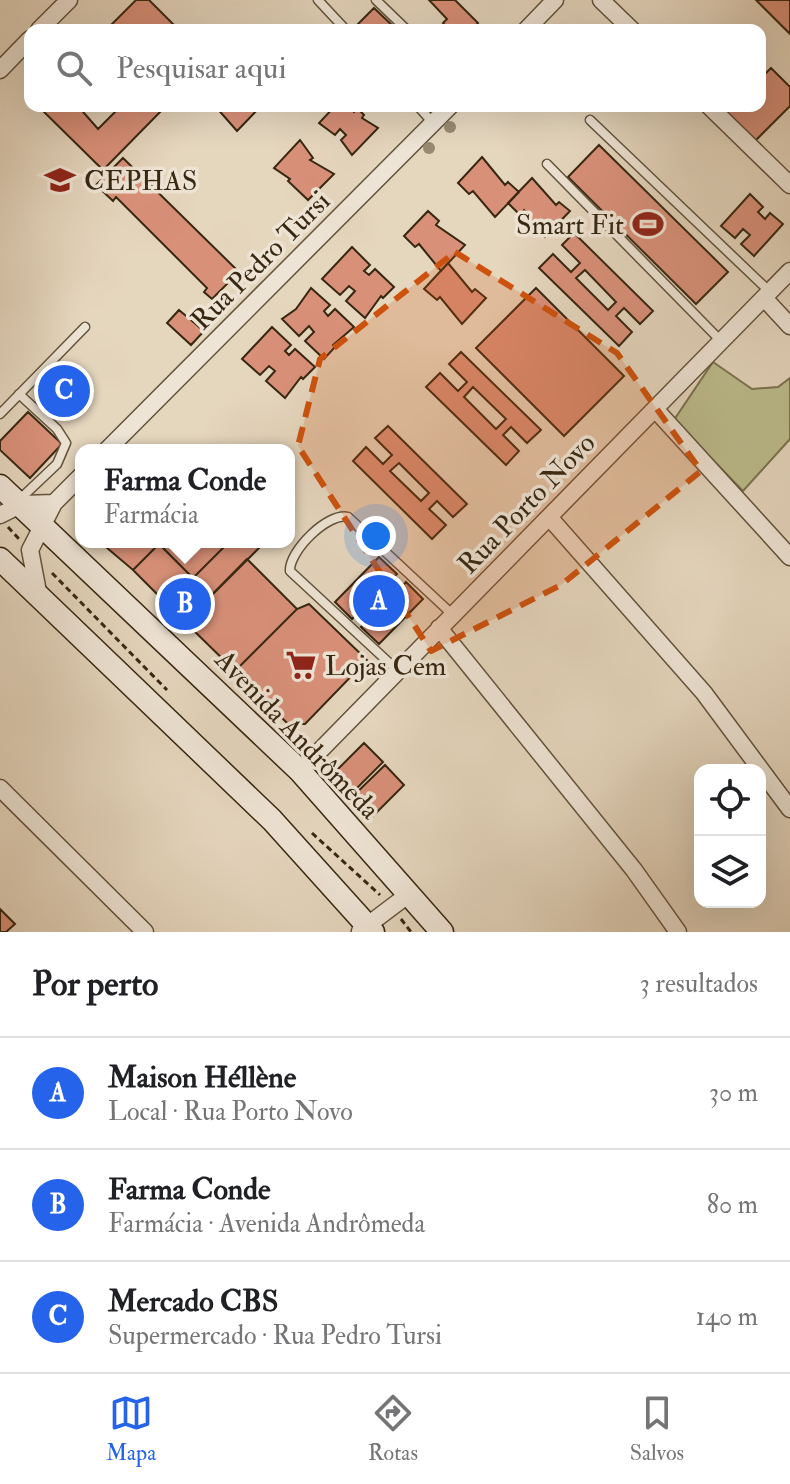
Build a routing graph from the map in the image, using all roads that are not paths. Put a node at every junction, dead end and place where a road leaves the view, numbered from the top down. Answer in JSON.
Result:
{"nodes":[{"id":1,"x":69,"y":0,"type":"edge"},
{"id":2,"x":318,"y":0,"type":"edge"},
{"id":3,"x":376,"y":0,"type":"edge"},
{"id":4,"x":555,"y":0,"type":"edge"},
{"id":5,"x":601,"y":0,"type":"edge"},
{"id":6,"x":45,"y":24,"type":"edge"},
{"id":7,"x":340,"y":24,"type":"edge"},
{"id":8,"x":401,"y":24,"type":"edge"},
{"id":9,"x":532,"y":24,"type":"edge"},
{"id":10,"x":626,"y":24,"type":"edge"},
{"id":11,"x":24,"y":45,"type":"edge"},
{"id":12,"x":0,"y":70,"type":"edge"},
{"id":13,"x":423,"y":112,"type":"edge"},
{"id":14,"x":444,"y":112,"type":"edge"},
{"id":15,"x":715,"y":112,"type":"edge"},
{"id":16,"x":590,"y":120,"type":"dead end"},
{"id":17,"x":433,"y":123,"type":"junction"},
{"id":18,"x":547,"y":164,"type":"dead end"},
{"id":19,"x":790,"y":185,"type":"edge"},
{"id":20,"x":790,"y":271,"type":"edge"},
{"id":21,"x":767,"y":295,"type":"junction"},
{"id":22,"x":790,"y":326,"type":"edge"},
{"id":23,"x":85,"y":327,"type":"dead end"},
{"id":24,"x":722,"y":341,"type":"junction"},
{"id":25,"x":19,"y":394,"type":"junction"},
{"id":26,"x":655,"y":409,"type":"junction"},
{"id":27,"x":0,"y":414,"type":"edge"},
{"id":28,"x":113,"y":444,"type":"edge"},
{"id":29,"x":75,"y":482,"type":"edge"},
{"id":30,"x":0,"y":486,"type":"edge"},
{"id":31,"x":20,"y":502,"type":"junction"},
{"id":32,"x":54,"y":503,"type":"junction"},
{"id":33,"x":0,"y":516,"type":"edge"},
{"id":34,"x":549,"y":517,"type":"junction"},
{"id":35,"x":43,"y":524,"type":"junction"},
{"id":36,"x":790,"y":557,"type":"edge"},
{"id":37,"x":0,"y":559,"type":"edge"},
{"id":38,"x":39,"y":599,"type":"junction"},
{"id":39,"x":453,"y":615,"type":"junction"},
{"id":40,"x":439,"y":628,"type":"junction"},
{"id":41,"x":398,"y":671,"type":"junction"},
{"id":42,"x":300,"y":771,"type":"junction"},
{"id":43,"x":0,"y":788,"type":"edge"},
{"id":44,"x":790,"y":809,"type":"edge"},
{"id":45,"x":400,"y":900,"type":"junction"},
{"id":46,"x":367,"y":930,"type":"edge"},
{"id":47,"x":145,"y":932,"type":"edge"},
{"id":48,"x":442,"y":932,"type":"edge"},
{"id":49,"x":678,"y":932,"type":"edge"}],
"edges":[{"from":1,"to":6,"type":"street"},
{"from":2,"to":7,"type":"lane"},
{"from":3,"to":8,"type":"lane"},
{"from":4,"to":9,"type":"street"},
{"from":5,"to":10,"type":"street"},
{"from":11,"to":12,"type":"street"},
{"from":13,"to":17,"type":"lane"},
{"from":14,"to":17,"type":"street","name":"Rua Pedro Tursi"},
{"from":15,"to":19,"type":"street"},
{"from":16,"to":21,"type":"lane"},
{"from":17,"to":28,"type":"street","name":"Rua Pedro Tursi"},
{"from":18,"to":24,"type":"lane"},
{"from":20,"to":21,"type":"street","name":"Rua Porto Novo"},
{"from":21,"to":22,"type":"street"},
{"from":21,"to":24,"type":"street","name":"Rua Porto Novo"},
{"from":23,"to":25,"type":"lane"},
{"from":24,"to":26,"type":"street","name":"Rua Porto Novo"},
{"from":25,"to":27,"type":"lane"},
{"from":25,"to":31,"type":"lane"},
{"from":26,"to":34,"type":"street","name":"Rua Porto Novo"},
{"from":26,"to":36,"type":"street"},
{"from":29,"to":32,"type":"street"},
{"from":30,"to":31,"type":"main road","name":"Avenida Andrômeda"},
{"from":31,"to":32,"type":"street"},
{"from":31,"to":33,"type":"street"},
{"from":31,"to":35,"type":"main road","name":"Avenida Andrômeda"},
{"from":32,"to":35,"type":"street"},
{"from":34,"to":39,"type":"street","name":"Rua Porto Novo"},
{"from":34,"to":44,"type":"street"},
{"from":35,"to":38,"type":"street"},
{"from":35,"to":42,"type":"main road","name":"Avenida Andrômeda"},
{"from":37,"to":38,"type":"main road"},
{"from":38,"to":46,"type":"main road"},
{"from":39,"to":40,"type":"street","name":"Rua Porto Novo"},
{"from":39,"to":41,"type":"lane"},
{"from":40,"to":41,"type":"street","name":"Rua Porto Novo"},
{"from":40,"to":49,"type":"street"},
{"from":41,"to":42,"type":"street","name":"Rua Porto Novo"},
{"from":42,"to":45,"type":"main road","name":"Avenida Andrômeda"},
{"from":43,"to":47,"type":"street"},
{"from":45,"to":46,"type":"street"},
{"from":45,"to":48,"type":"main road","name":"Avenida Andrômeda"}]}
